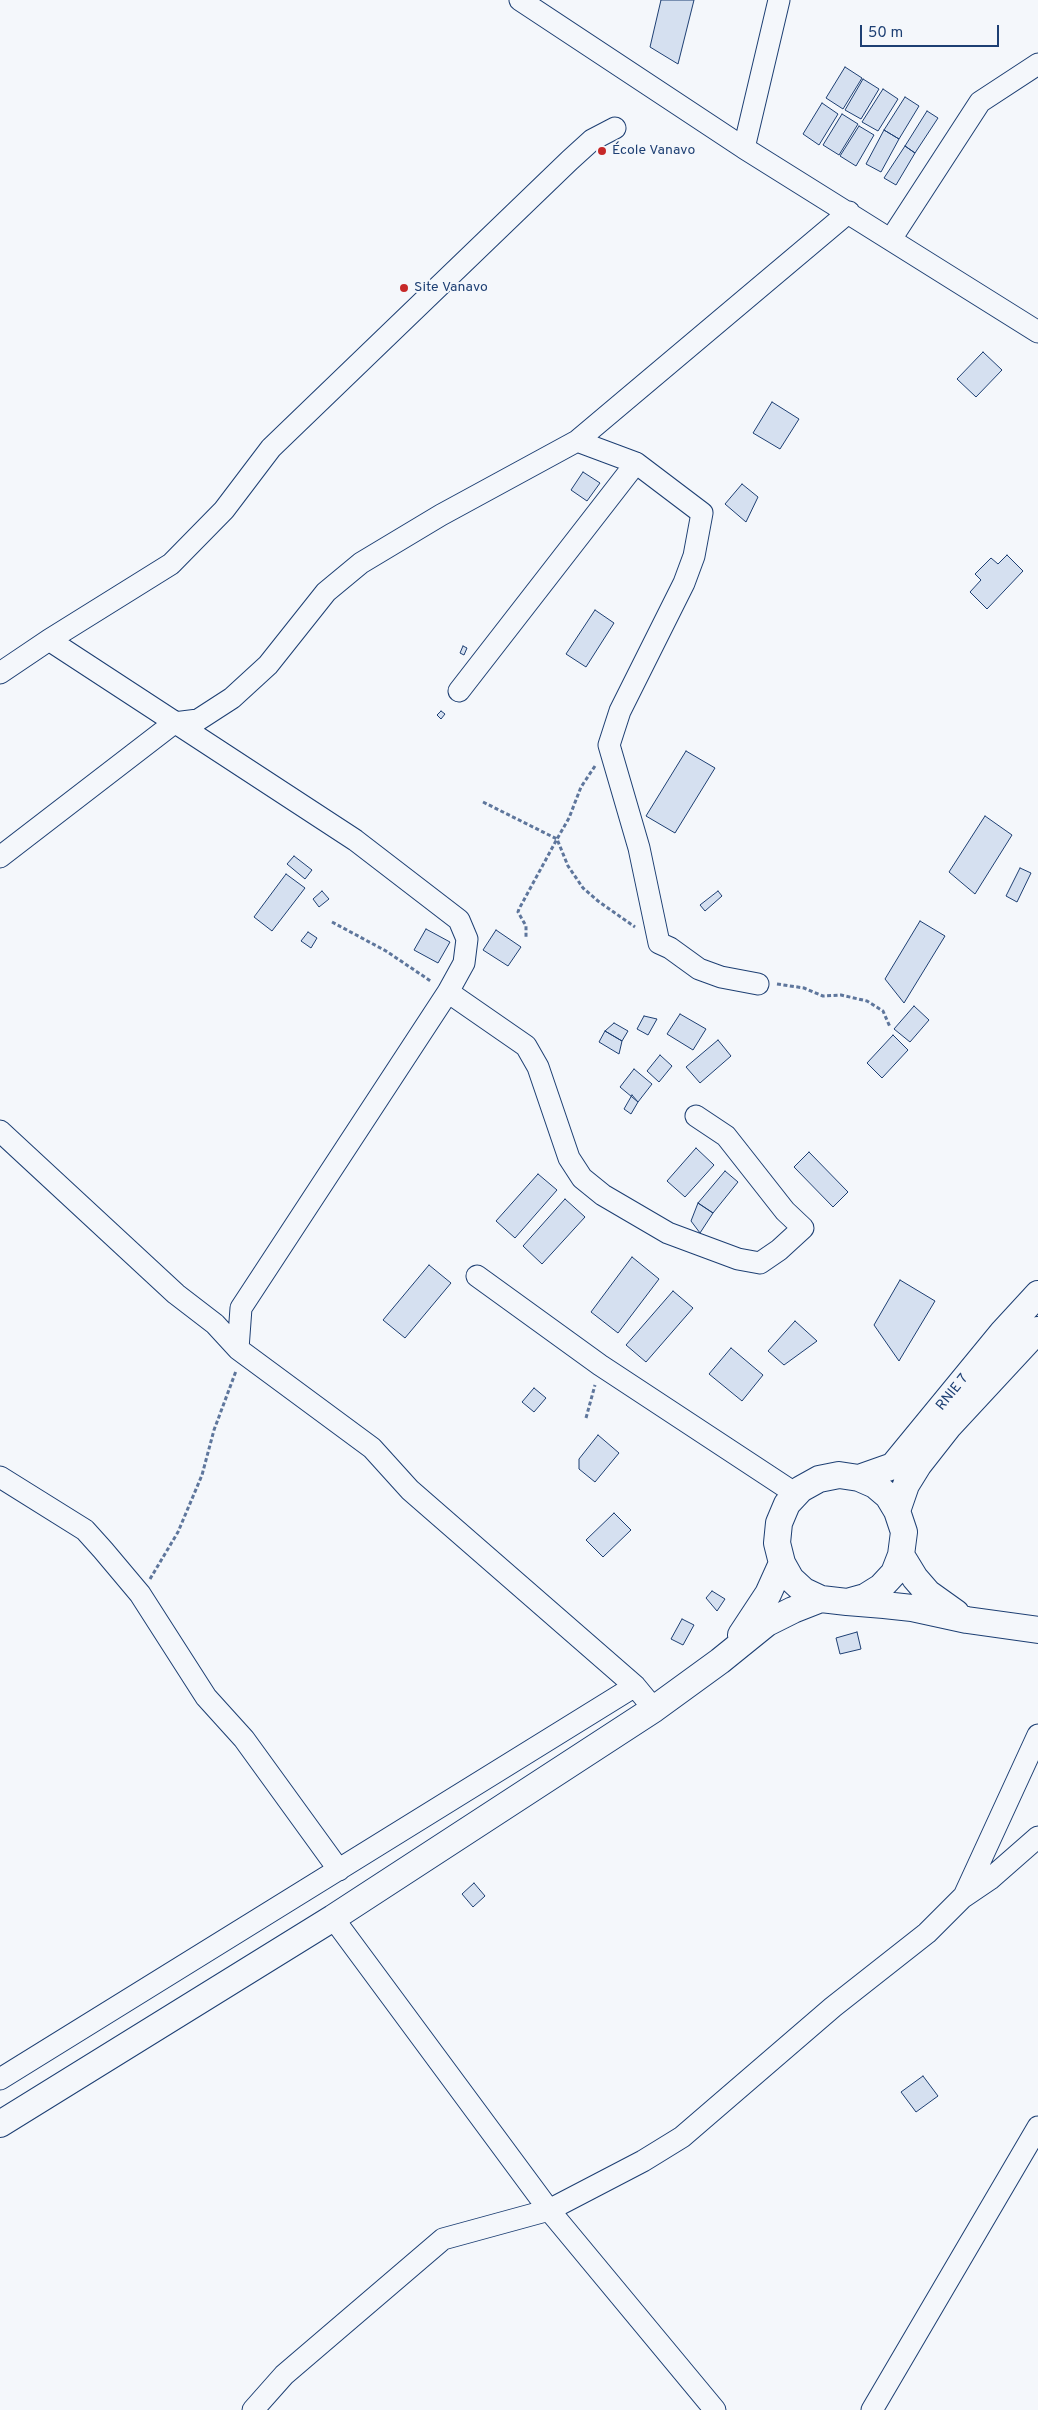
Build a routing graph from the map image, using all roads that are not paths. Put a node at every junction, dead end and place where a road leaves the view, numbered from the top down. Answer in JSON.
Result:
{"nodes":[{"id":1,"x":520,"y":0,"type":"edge"},
{"id":2,"x":779,"y":0,"type":"edge"},
{"id":3,"x":1038,"y":64,"type":"edge"},
{"id":4,"x":615,"y":128,"type":"dead end"},
{"id":5,"x":744,"y":148,"type":"junction"},
{"id":6,"x":848,"y":212,"type":"junction"},
{"id":7,"x":891,"y":239,"type":"junction"},
{"id":8,"x":1038,"y":332,"type":"edge"},
{"id":9,"x":577,"y":441,"type":"junction"},
{"id":10,"x":636,"y":463,"type":"junction"},
{"id":11,"x":49,"y":640,"type":"junction"},
{"id":12,"x":0,"y":673,"type":"edge"},
{"id":13,"x":459,"y":691,"type":"dead end"},
{"id":14,"x":174,"y":723,"type":"junction"},
{"id":15,"x":0,"y":856,"type":"edge"},
{"id":16,"x":758,"y":984,"type":"road end"},
{"id":17,"x":448,"y":992,"type":"junction"},
{"id":18,"x":696,"y":1116,"type":"dead end"},
{"id":19,"x":0,"y":1132,"type":"edge"},
{"id":20,"x":477,"y":1276,"type":"dead end"},
{"id":21,"x":1038,"y":1294,"type":"edge"},
{"id":22,"x":1038,"y":1330,"type":"edge"},
{"id":23,"x":238,"y":1349,"type":"junction"},
{"id":24,"x":0,"y":1478,"type":"edge"},
{"id":25,"x":859,"y":1478,"type":"junction"},
{"id":26,"x":796,"y":1494,"type":"junction"},
{"id":27,"x":897,"y":1510,"type":"junction"},
{"id":28,"x":902,"y":1555,"type":"junction"},
{"id":29,"x":782,"y":1563,"type":"junction"},
{"id":30,"x":821,"y":1599,"type":"junction"},
{"id":31,"x":847,"y":1602,"type":"junction"},
{"id":32,"x":967,"y":1620,"type":"junction"},
{"id":33,"x":1038,"y":1630,"type":"edge"},
{"id":34,"x":720,"y":1661,"type":"junction"},
{"id":35,"x":635,"y":1686,"type":"junction"},
{"id":36,"x":654,"y":1709,"type":"junction"},
{"id":37,"x":1038,"y":1735,"type":"edge"},
{"id":38,"x":1038,"y":1837,"type":"edge"},
{"id":39,"x":340,"y":1870,"type":"junction"},
{"id":40,"x":962,"y":1898,"type":"junction"},
{"id":41,"x":333,"y":1918,"type":"junction"},
{"id":42,"x":0,"y":2079,"type":"edge"},
{"id":43,"x":0,"y":2124,"type":"edge"},
{"id":44,"x":1038,"y":2126,"type":"edge"},
{"id":45,"x":549,"y":2210,"type":"junction"},
{"id":46,"x":254,"y":2410,"type":"edge"},
{"id":47,"x":715,"y":2410,"type":"edge"},
{"id":48,"x":872,"y":2410,"type":"edge"}],
"edges":[{"from":1,"to":5,"type":"street"},
{"from":2,"to":5,"type":"street"},
{"from":3,"to":7,"type":"street"},
{"from":4,"to":11,"type":"street"},
{"from":5,"to":6,"type":"street"},
{"from":6,"to":7,"type":"street"},
{"from":6,"to":9,"type":"street"},
{"from":7,"to":8,"type":"street"},
{"from":9,"to":10,"type":"street"},
{"from":9,"to":14,"type":"street"},
{"from":10,"to":13,"type":"street"},
{"from":10,"to":16,"type":"street"},
{"from":11,"to":12,"type":"street"},
{"from":11,"to":14,"type":"street"},
{"from":14,"to":15,"type":"street"},
{"from":14,"to":17,"type":"street"},
{"from":17,"to":18,"type":"street"},
{"from":17,"to":23,"type":"street"},
{"from":19,"to":23,"type":"street"},
{"from":20,"to":26,"type":"street"},
{"from":21,"to":25,"type":"main road","name":"RNIE 7","number":"RNIE 7"},
{"from":22,"to":27,"type":"main road","name":"RNIE 7","number":"RNIE 7"},
{"from":23,"to":35,"type":"street"},
{"from":24,"to":39,"type":"street"},
{"from":25,"to":26,"type":"main road","number":"RNIE 7"},
{"from":25,"to":27,"type":"main road","number":"RNIE 7"},
{"from":26,"to":29,"type":"main road","number":"RNIE 7"},
{"from":27,"to":28,"type":"main road","number":"RNIE 7"},
{"from":28,"to":31,"type":"main road","number":"RNIE 7"},
{"from":28,"to":32,"type":"main road"},
{"from":29,"to":30,"type":"main road","number":"RNIE 7"},
{"from":29,"to":34,"type":"main road","number":"RNIE 7"},
{"from":30,"to":31,"type":"main road","number":"RNIE 7"},
{"from":30,"to":34,"type":"main road","number":"RNIE 7"},
{"from":31,"to":32,"type":"main road"},
{"from":32,"to":33,"type":"main road"},
{"from":34,"to":36,"type":"main road","number":"RNIE 7"},
{"from":35,"to":36,"type":"street"},
{"from":35,"to":39,"type":"street"},
{"from":36,"to":41,"type":"main road","number":"RNIE 7"},
{"from":37,"to":40,"type":"street"},
{"from":38,"to":40,"type":"street"},
{"from":39,"to":42,"type":"street"},
{"from":40,"to":45,"type":"street"},
{"from":41,"to":43,"type":"main road","number":"RNIE 7"},
{"from":41,"to":45,"type":"street"},
{"from":44,"to":48,"type":"street"},
{"from":45,"to":46,"type":"street"},
{"from":45,"to":47,"type":"street"}]}
